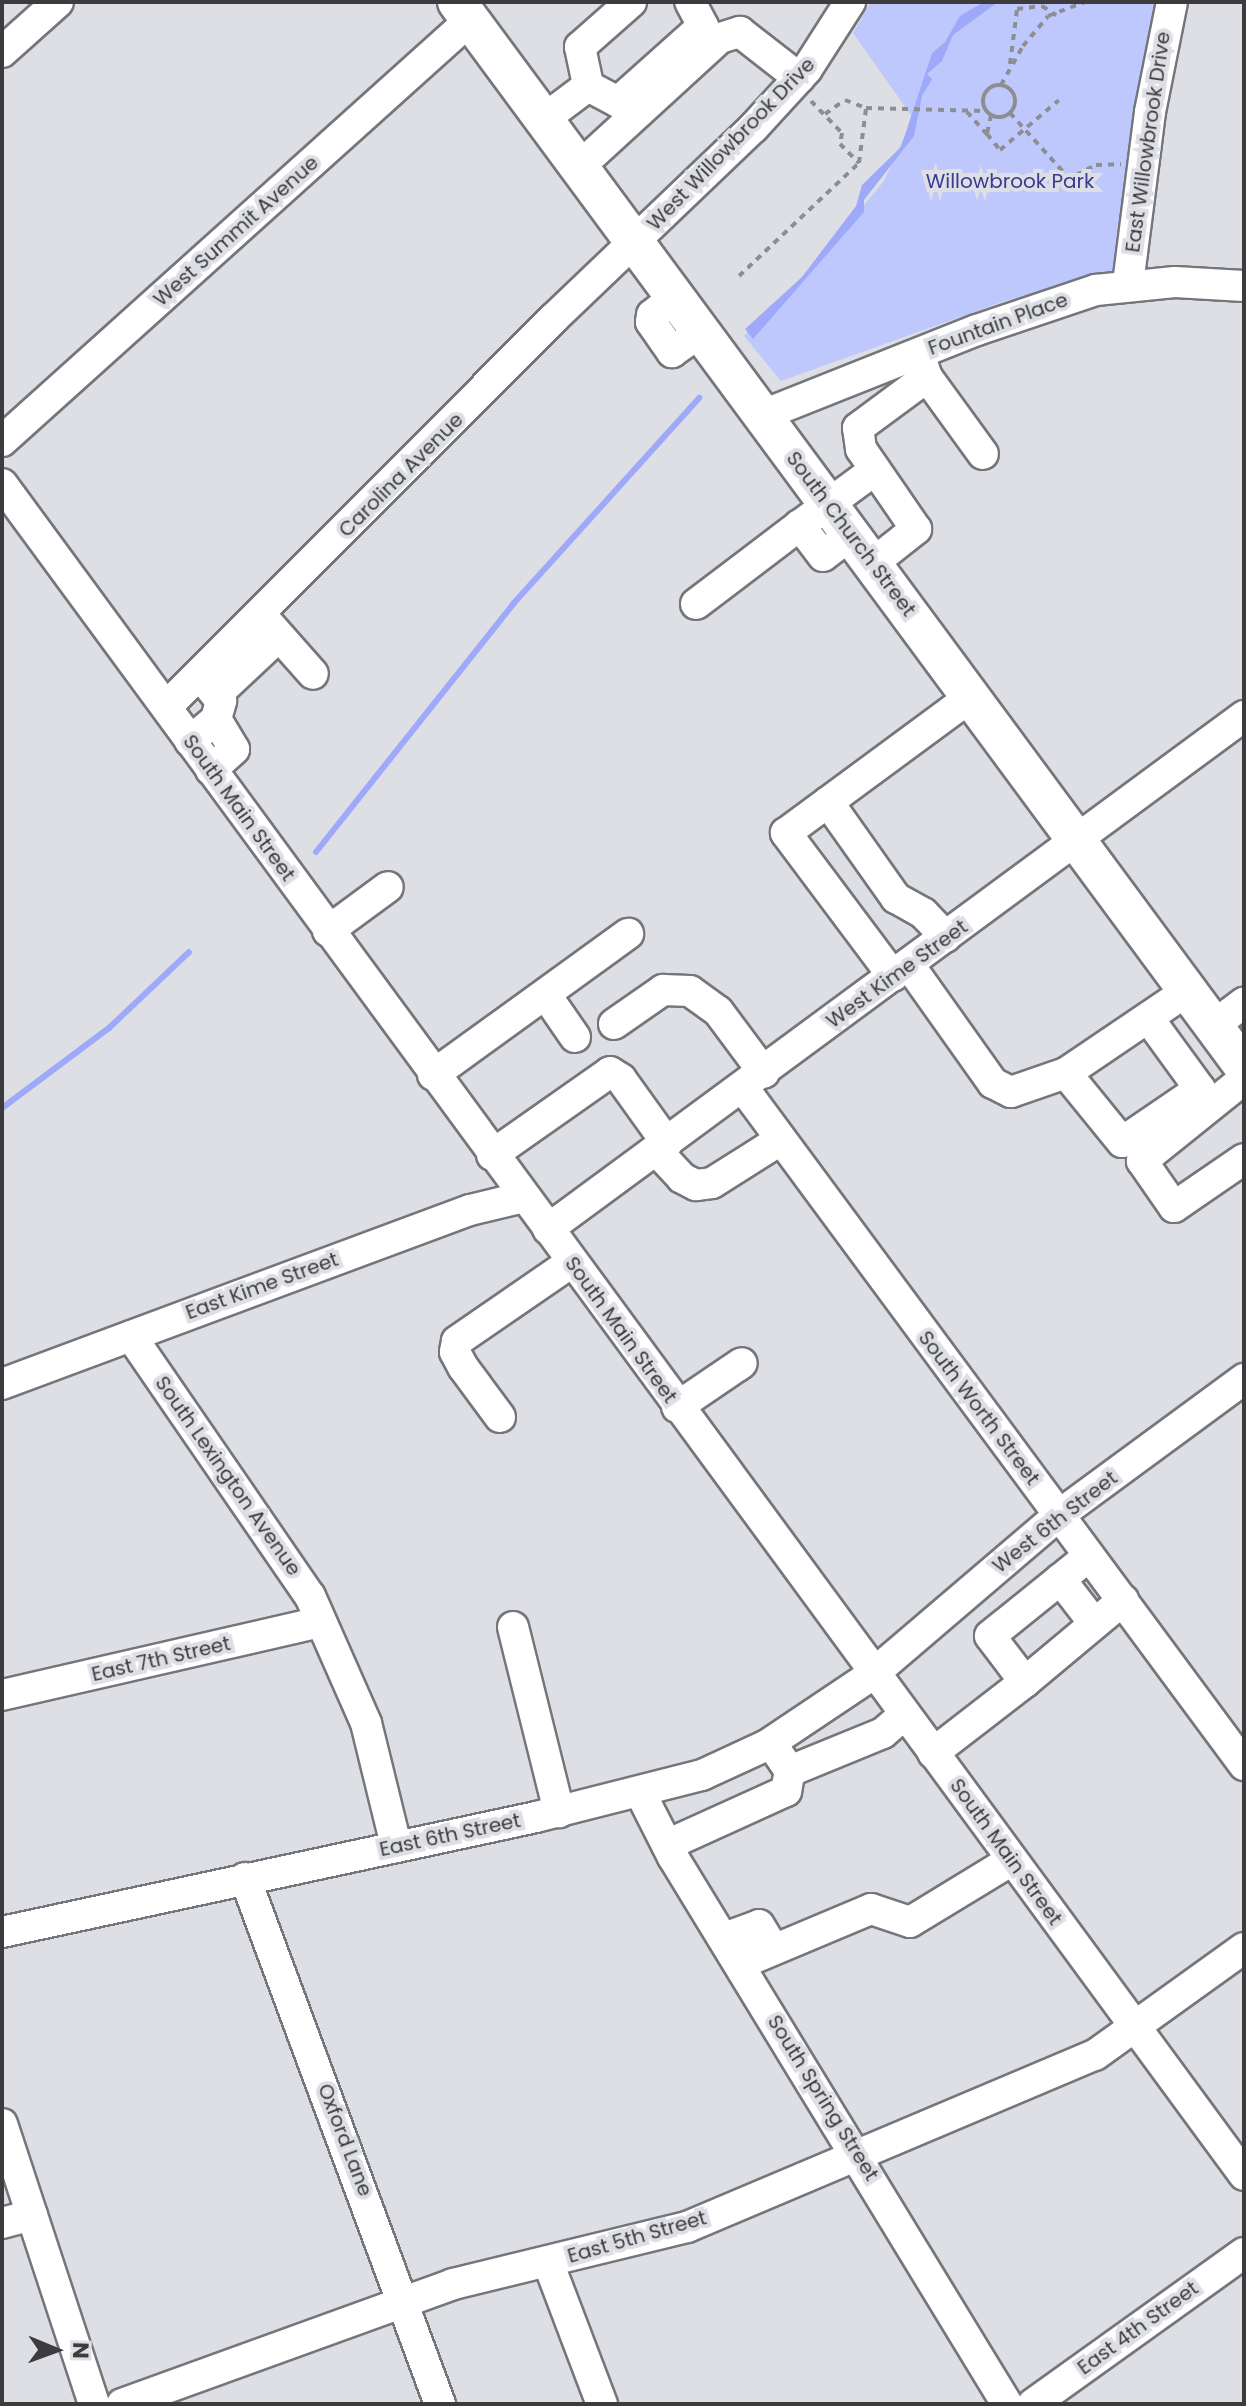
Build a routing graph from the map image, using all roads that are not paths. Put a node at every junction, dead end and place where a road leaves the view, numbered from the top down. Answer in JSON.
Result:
{"nodes":[{"id":1,"x":58,"y":2,"type":"edge"},
{"id":2,"x":631,"y":2,"type":"edge"},
{"id":3,"x":690,"y":2,"type":"edge"},
{"id":4,"x":850,"y":2,"type":"edge"},
{"id":5,"x":1172,"y":2,"type":"edge"},
{"id":6,"x":464,"y":11,"type":"edge"},
{"id":7,"x":2,"y":52,"type":"edge"},
{"id":8,"x":799,"y":78,"type":"junction"},
{"id":9,"x":588,"y":86,"type":"junction"},
{"id":10,"x":544,"y":119,"type":"junction"},
{"id":11,"x":579,"y":167,"type":"junction"},
{"id":12,"x":635,"y":242,"type":"junction"},
{"id":13,"x":1128,"y":284,"type":"junction"},
{"id":14,"x":1244,"y":286,"type":"edge"},
{"id":15,"x":923,"y":365,"type":"junction"},
{"id":16,"x":763,"y":415,"type":"junction"},
{"id":17,"x":2,"y":441,"type":"edge"},
{"id":18,"x":983,"y":454,"type":"dead end"},
{"id":19,"x":875,"y":470,"type":"junction"},
{"id":20,"x":2,"y":484,"type":"edge"},
{"id":21,"x":814,"y":514,"type":"junction"},
{"id":22,"x":862,"y":549,"type":"junction"},
{"id":23,"x":696,"y":604,"type":"dead end"},
{"id":24,"x":269,"y":625,"type":"junction"},
{"id":25,"x":313,"y":674,"type":"dead end"},
{"id":26,"x":211,"y":695,"type":"junction"},
{"id":27,"x":972,"y":696,"type":"junction"},
{"id":28,"x":167,"y":706,"type":"junction"},
{"id":29,"x":1244,"y":716,"type":"edge"},
{"id":30,"x":190,"y":741,"type":"junction"},
{"id":31,"x":211,"y":770,"type":"junction"},
{"id":32,"x":828,"y":802,"type":"junction"},
{"id":33,"x":1076,"y":841,"type":"junction"},
{"id":34,"x":388,"y":887,"type":"dead end"},
{"id":35,"x":328,"y":931,"type":"junction"},
{"id":36,"x":628,"y":934,"type":"dead end"},
{"id":37,"x":946,"y":937,"type":"junction"},
{"id":38,"x":901,"y":971,"type":"junction"},
{"id":39,"x":1187,"y":991,"type":"junction"},
{"id":40,"x":546,"y":995,"type":"junction"},
{"id":41,"x":1244,"y":1003,"type":"edge"},
{"id":42,"x":1149,"y":1019,"type":"junction"},
{"id":43,"x":614,"y":1024,"type":"dead end"},
{"id":44,"x":1213,"y":1026,"type":"junction"},
{"id":45,"x":575,"y":1037,"type":"dead end"},
{"id":46,"x":1242,"y":1069,"type":"edge"},
{"id":47,"x":1066,"y":1073,"type":"junction"},
{"id":48,"x":433,"y":1075,"type":"junction"},
{"id":49,"x":754,"y":1081,"type":"junction"},
{"id":50,"x":1200,"y":1089,"type":"junction"},
{"id":51,"x":780,"y":1140,"type":"junction"},
{"id":52,"x":662,"y":1147,"type":"junction"},
{"id":53,"x":492,"y":1155,"type":"junction"},
{"id":54,"x":1244,"y":1159,"type":"edge"},
{"id":55,"x":524,"y":1197,"type":"junction"},
{"id":56,"x":548,"y":1229,"type":"junction"},
{"id":57,"x":572,"y":1262,"type":"junction"},
{"id":58,"x":131,"y":1336,"type":"junction"},
{"id":59,"x":742,"y":1363,"type":"dead end"},
{"id":60,"x":2,"y":1384,"type":"edge"},
{"id":61,"x":1237,"y":1389,"type":"edge"},
{"id":62,"x":677,"y":1407,"type":"junction"},
{"id":63,"x":500,"y":1417,"type":"dead end"},
{"id":64,"x":1059,"y":1515,"type":"junction"},
{"id":65,"x":1089,"y":1556,"type":"junction"},
{"id":66,"x":1060,"y":1579,"type":"junction"},
{"id":67,"x":1123,"y":1600,"type":"junction"},
{"id":68,"x":320,"y":1622,"type":"junction"},
{"id":69,"x":1094,"y":1623,"type":"junction"},
{"id":70,"x":513,"y":1627,"type":"dead end"},
{"id":71,"x":873,"y":1674,"type":"junction"},
{"id":72,"x":1025,"y":1682,"type":"junction"},
{"id":73,"x":2,"y":1695,"type":"edge"},
{"id":74,"x":905,"y":1714,"type":"junction"},
{"id":75,"x":771,"y":1743,"type":"junction"},
{"id":76,"x":933,"y":1753,"type":"junction"},
{"id":77,"x":1244,"y":1765,"type":"edge"},
{"id":78,"x":790,"y":1771,"type":"junction"},
{"id":79,"x":640,"y":1792,"type":"junction"},
{"id":80,"x":559,"y":1812,"type":"junction"},
{"id":81,"x":396,"y":1845,"type":"junction"},
{"id":82,"x":667,"y":1845,"type":"junction"},
{"id":83,"x":1012,"y":1860,"type":"junction"},
{"id":84,"x":245,"y":1878,"type":"junction"},
{"id":85,"x":2,"y":1932,"type":"edge"},
{"id":86,"x":724,"y":1938,"type":"junction"},
{"id":87,"x":772,"y":1947,"type":"junction"},
{"id":88,"x":1244,"y":1948,"type":"edge"},
{"id":89,"x":740,"y":1964,"type":"junction"},
{"id":90,"x":1136,"y":2030,"type":"junction"},
{"id":91,"x":2,"y":2124,"type":"edge"},
{"id":92,"x":858,"y":2154,"type":"junction"},
{"id":93,"x":1244,"y":2175,"type":"edge"},
{"id":94,"x":32,"y":2215,"type":"junction"},
{"id":95,"x":2,"y":2223,"type":"edge"},
{"id":96,"x":1244,"y":2253,"type":"edge"},
{"id":97,"x":548,"y":2262,"type":"junction"},
{"id":98,"x":399,"y":2301,"type":"junction"},
{"id":99,"x":94,"y":2404,"type":"edge"},
{"id":100,"x":122,"y":2404,"type":"edge"},
{"id":101,"x":440,"y":2404,"type":"edge"},
{"id":102,"x":602,"y":2404,"type":"edge"},
{"id":103,"x":1007,"y":2404,"type":"edge"},
{"id":104,"x":1033,"y":2404,"type":"edge"}],
"edges":[{"from":1,"to":7,"type":"street"},
{"from":2,"to":9,"type":"street"},
{"from":3,"to":9,"type":"street"},
{"from":4,"to":8,"type":"street","name":"West Willowbrook Drive"},
{"from":5,"to":13,"type":"street","name":"East Willowbrook Drive"},
{"from":6,"to":10,"type":"main road","name":"South Church Street"},
{"from":6,"to":17,"type":"street","name":"West Summit Avenue"},
{"from":8,"to":11,"type":"street"},
{"from":8,"to":12,"type":"street","name":"West Willowbrook Drive"},
{"from":9,"to":10,"type":"street"},
{"from":10,"to":11,"type":"main road","name":"South Church Street"},
{"from":11,"to":12,"type":"main road","name":"South Church Street"},
{"from":12,"to":16,"type":"main road","name":"South Church Street"},
{"from":12,"to":24,"type":"street","name":"Carolina Avenue"},
{"from":13,"to":14,"type":"street","name":"Fountain Place"},
{"from":13,"to":15,"type":"street","name":"Fountain Place"},
{"from":15,"to":16,"type":"street","name":"Fountain Place"},
{"from":15,"to":18,"type":"street"},
{"from":15,"to":19,"type":"street"},
{"from":16,"to":21,"type":"main road","name":"South Church Street"},
{"from":19,"to":21,"type":"street"},
{"from":19,"to":22,"type":"street"},
{"from":20,"to":28,"type":"street","name":"South Main Street"},
{"from":21,"to":22,"type":"main road","name":"South Church Street"},
{"from":21,"to":23,"type":"street"},
{"from":22,"to":27,"type":"main road","name":"South Church Street"},
{"from":24,"to":25,"type":"street"},
{"from":24,"to":26,"type":"street","name":"Carolina Avenue"},
{"from":26,"to":28,"type":"street","name":"Carolina Avenue"},
{"from":26,"to":30,"type":"street"},
{"from":26,"to":31,"type":"street"},
{"from":27,"to":32,"type":"street"},
{"from":27,"to":33,"type":"main road","name":"South Church Street"},
{"from":28,"to":30,"type":"street","name":"South Main Street"},
{"from":29,"to":33,"type":"street","name":"West Kime Street"},
{"from":30,"to":31,"type":"street","name":"South Main Street"},
{"from":31,"to":35,"type":"street","name":"South Main Street"},
{"from":32,"to":37,"type":"street"},
{"from":32,"to":38,"type":"street"},
{"from":33,"to":37,"type":"street","name":"West Kime Street"},
{"from":33,"to":39,"type":"main road","name":"South Church Street"},
{"from":34,"to":35,"type":"street"},
{"from":35,"to":48,"type":"street","name":"South Main Street"},
{"from":36,"to":40,"type":"street"},
{"from":37,"to":38,"type":"street","name":"West Kime Street"},
{"from":38,"to":47,"type":"street"},
{"from":38,"to":49,"type":"street","name":"West Kime Street"},
{"from":39,"to":42,"type":"street"},
{"from":39,"to":44,"type":"main road","name":"South Church Street"},
{"from":40,"to":45,"type":"street"},
{"from":40,"to":48,"type":"street"},
{"from":41,"to":44,"type":"street"},
{"from":42,"to":47,"type":"street"},
{"from":42,"to":50,"type":"street"},
{"from":43,"to":49,"type":"street","name":"South Worth Street"},
{"from":44,"to":46,"type":"main road","name":"South Church Street"},
{"from":46,"to":50,"type":"street"},
{"from":46,"to":54,"type":"street"},
{"from":47,"to":50,"type":"street"},
{"from":48,"to":53,"type":"street","name":"South Main Street"},
{"from":49,"to":51,"type":"street","name":"South Worth Street"},
{"from":49,"to":52,"type":"street","name":"West Kime Street"},
{"from":51,"to":52,"type":"street"},
{"from":51,"to":64,"type":"street","name":"South Worth Street"},
{"from":52,"to":53,"type":"street"},
{"from":52,"to":56,"type":"street","name":"West Kime Street"},
{"from":53,"to":55,"type":"street","name":"South Main Street"},
{"from":55,"to":56,"type":"street","name":"South Main Street"},
{"from":55,"to":58,"type":"street","name":"East Kime Street"},
{"from":56,"to":57,"type":"street","name":"South Main Street"},
{"from":57,"to":62,"type":"street","name":"South Main Street"},
{"from":57,"to":63,"type":"street"},
{"from":58,"to":60,"type":"street","name":"East Kime Street"},
{"from":58,"to":68,"type":"street","name":"South Lexington Avenue"},
{"from":59,"to":62,"type":"street"},
{"from":61,"to":64,"type":"street","name":"West 6th Street"},
{"from":62,"to":71,"type":"street","name":"South Main Street"},
{"from":64,"to":65,"type":"street","name":"South Worth Street"},
{"from":64,"to":71,"type":"street","name":"West 6th Street"},
{"from":65,"to":66,"type":"street"},
{"from":65,"to":67,"type":"street","name":"South Worth Street"},
{"from":66,"to":69,"type":"street"},
{"from":66,"to":72,"type":"street"},
{"from":67,"to":69,"type":"street"},
{"from":67,"to":77,"type":"street","name":"South Worth Street"},
{"from":68,"to":73,"type":"street","name":"East 7th Street"},
{"from":68,"to":81,"type":"street","name":"South Lexington Avenue"},
{"from":69,"to":72,"type":"street"},
{"from":70,"to":80,"type":"street"},
{"from":71,"to":74,"type":"street","name":"South Main Street"},
{"from":71,"to":75,"type":"street","name":"East 6th Street"},
{"from":72,"to":76,"type":"street"},
{"from":74,"to":76,"type":"street","name":"South Main Street"},
{"from":74,"to":78,"type":"street"},
{"from":75,"to":78,"type":"street"},
{"from":75,"to":79,"type":"street","name":"East 6th Street"},
{"from":76,"to":83,"type":"street","name":"South Main Street"},
{"from":78,"to":82,"type":"street"},
{"from":79,"to":80,"type":"street","name":"East 6th Street"},
{"from":79,"to":82,"type":"street","name":"South Spring Street"},
{"from":80,"to":81,"type":"street","name":"East 6th Street"},
{"from":81,"to":84,"type":"street","name":"East 6th Street"},
{"from":82,"to":86,"type":"street","name":"South Spring Street"},
{"from":83,"to":87,"type":"street"},
{"from":83,"to":90,"type":"street","name":"South Main Street"},
{"from":84,"to":85,"type":"street","name":"East 6th Street"},
{"from":84,"to":98,"type":"street","name":"Oxford Lane"},
{"from":86,"to":87,"type":"street"},
{"from":86,"to":89,"type":"street","name":"South Spring Street"},
{"from":87,"to":89,"type":"street"},
{"from":88,"to":90,"type":"street","name":"East 5th Street"},
{"from":89,"to":92,"type":"street","name":"South Spring Street"},
{"from":90,"to":92,"type":"street","name":"East 5th Street"},
{"from":90,"to":93,"type":"street","name":"South Main Street"},
{"from":91,"to":94,"type":"street"},
{"from":92,"to":97,"type":"street","name":"East 5th Street"},
{"from":92,"to":103,"type":"street","name":"South Spring Street"},
{"from":94,"to":95,"type":"street"},
{"from":94,"to":99,"type":"street"},
{"from":96,"to":104,"type":"street","name":"East 4th Street"},
{"from":97,"to":98,"type":"street","name":"East 5th Street"},
{"from":97,"to":102,"type":"street"},
{"from":98,"to":100,"type":"street","name":"East 5th Street"},
{"from":98,"to":101,"type":"street","name":"Oxford Lane"}]}
